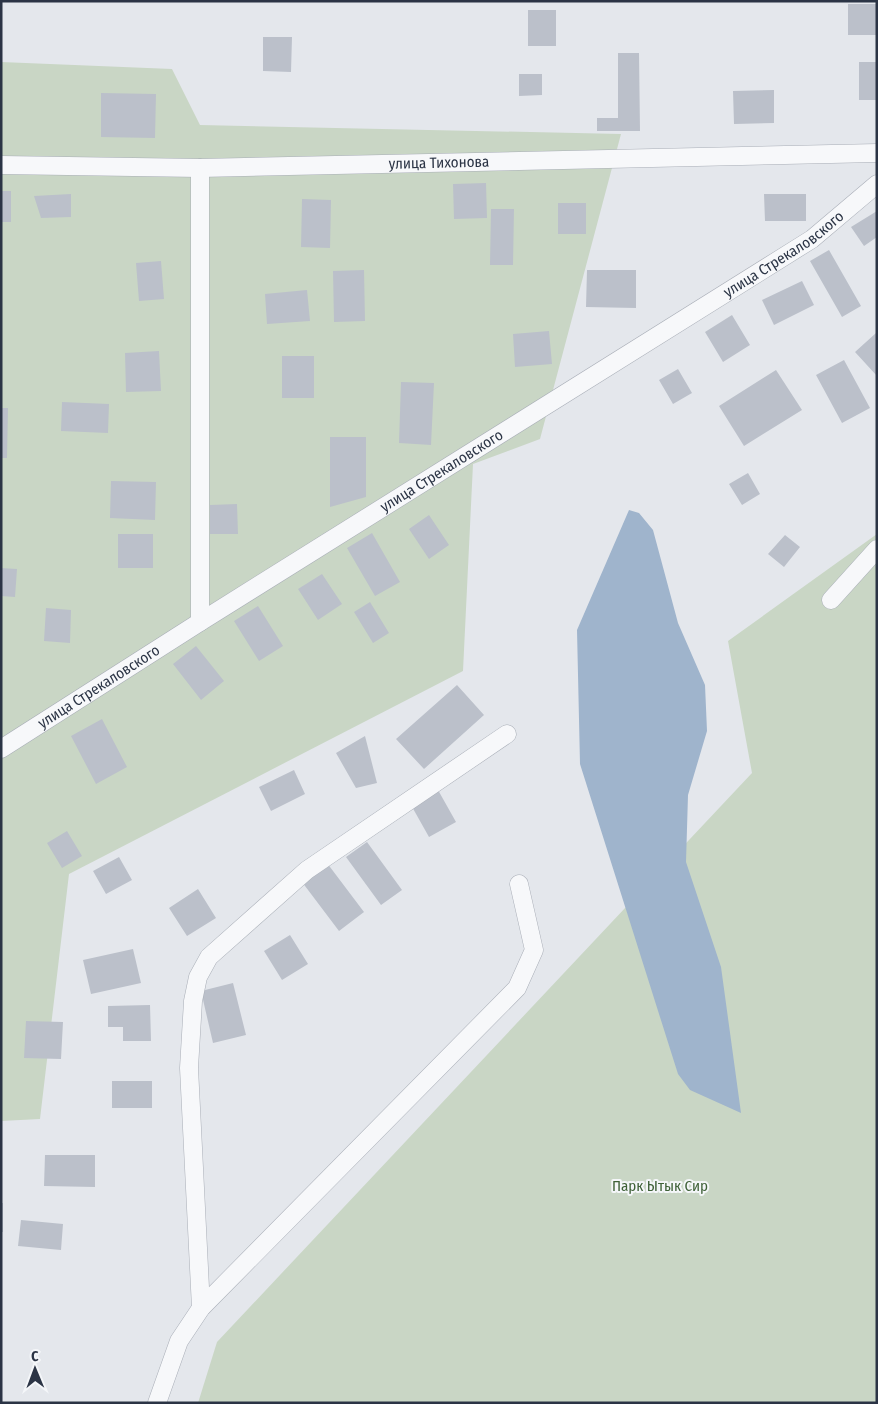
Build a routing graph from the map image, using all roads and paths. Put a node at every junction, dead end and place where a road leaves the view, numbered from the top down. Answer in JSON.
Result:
{"nodes":[{"id":1,"x":877,"y":153,"type":"edge"},
{"id":2,"x":1,"y":165,"type":"edge"},
{"id":3,"x":200,"y":168,"type":"junction"},
{"id":4,"x":877,"y":184,"type":"edge"},
{"id":5,"x":877,"y":549,"type":"edge"},
{"id":6,"x":831,"y":600,"type":"dead end"},
{"id":7,"x":200,"y":622,"type":"junction"},
{"id":8,"x":507,"y":734,"type":"dead end"},
{"id":9,"x":1,"y":749,"type":"edge"},
{"id":10,"x":519,"y":884,"type":"dead end"},
{"id":11,"x":201,"y":1308,"type":"junction"},
{"id":12,"x":157,"y":1403,"type":"edge"}],
"edges":[{"from":1,"to":3,"type":"street","name":"улица Тихонова"},
{"from":2,"to":3,"type":"street","name":"улица Тихонова"},
{"from":3,"to":7,"type":"street"},
{"from":4,"to":7,"type":"street","name":"улица Стрекаловского"},
{"from":5,"to":6,"type":"street"},
{"from":7,"to":9,"type":"street","name":"улица Стрекаловского"},
{"from":8,"to":11,"type":"street"},
{"from":10,"to":11,"type":"street"},
{"from":11,"to":12,"type":"street"}]}
